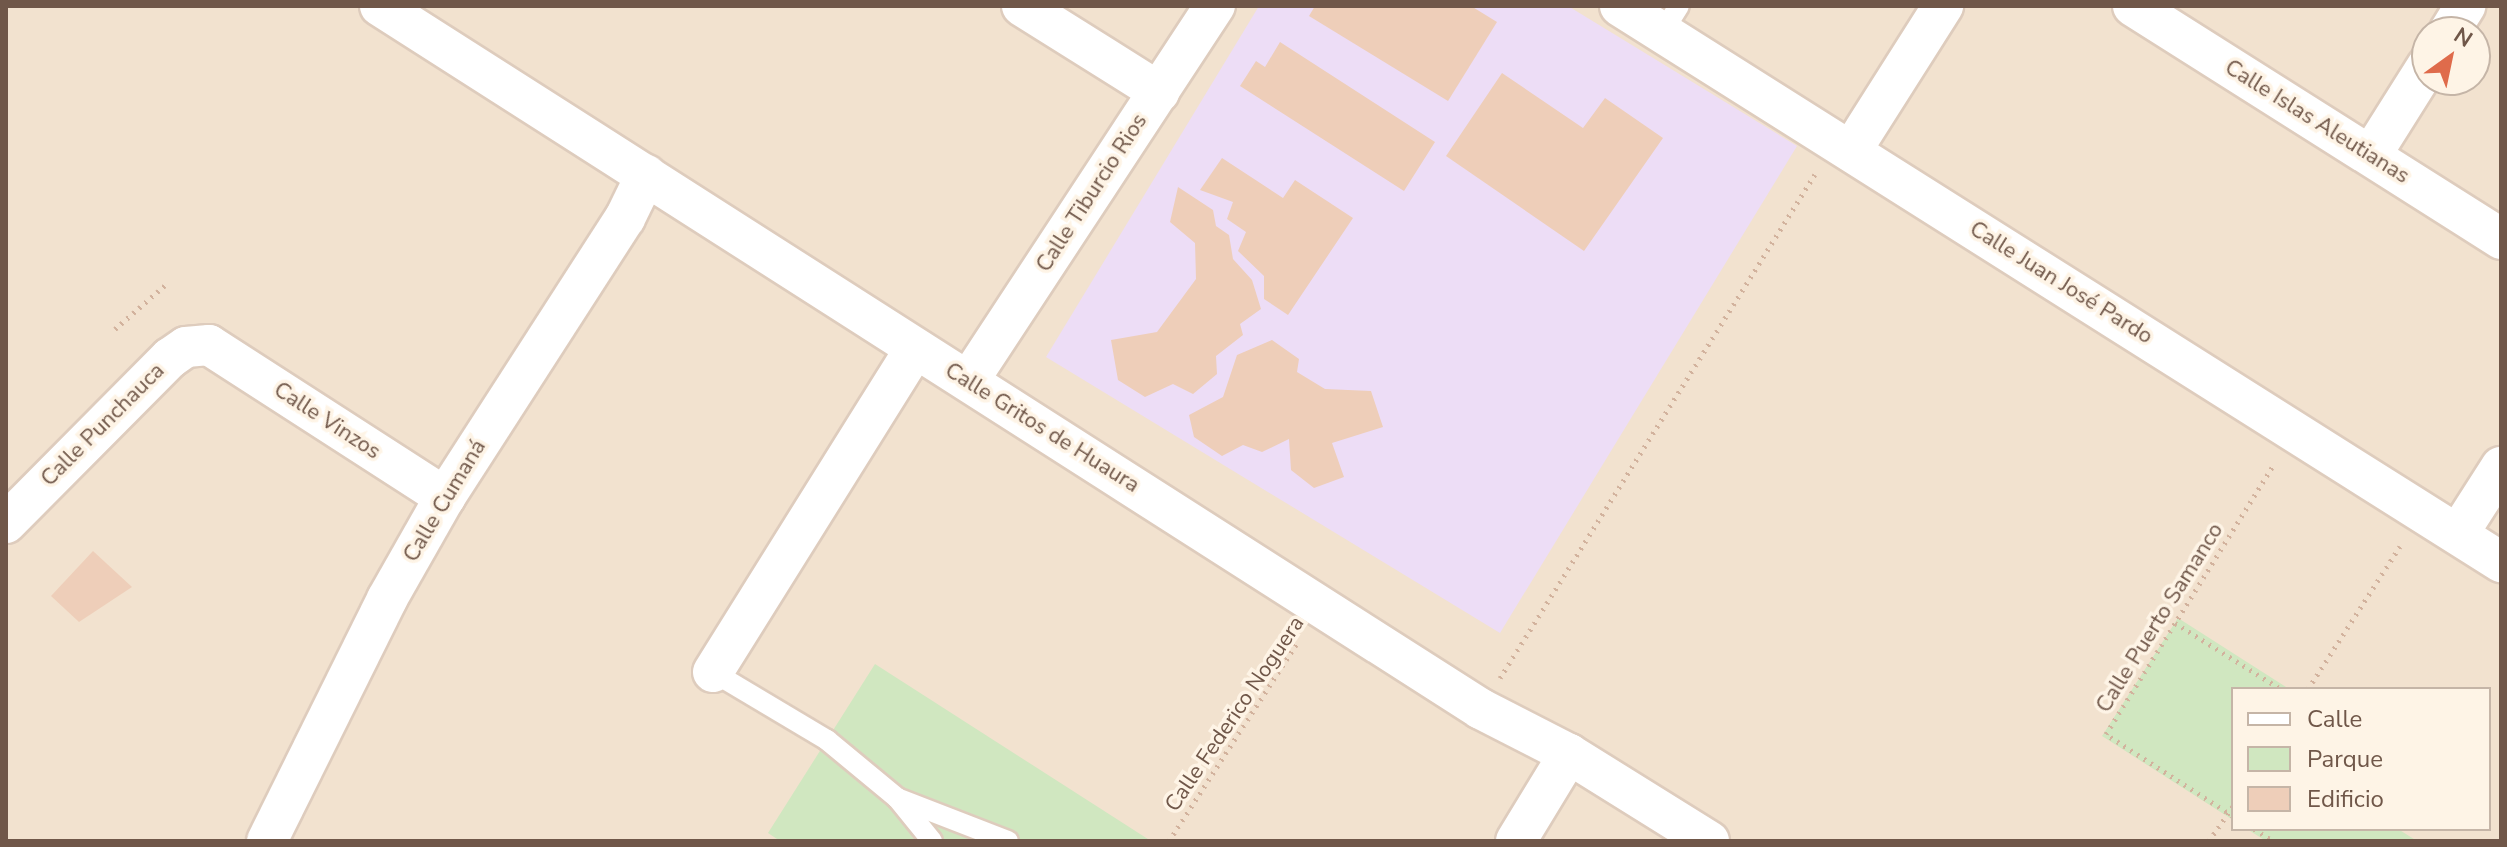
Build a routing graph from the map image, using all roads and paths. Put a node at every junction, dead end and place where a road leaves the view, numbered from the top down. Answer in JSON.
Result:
{"nodes":[{"id":1,"x":380,"y":6,"type":"edge"},
{"id":2,"x":1022,"y":6,"type":"edge"},
{"id":3,"x":1215,"y":6,"type":"edge"},
{"id":4,"x":1620,"y":6,"type":"edge"},
{"id":5,"x":1943,"y":6,"type":"edge"},
{"id":6,"x":2133,"y":6,"type":"edge"},
{"id":7,"x":1670,"y":19,"type":"edge"},
{"id":8,"x":2411,"y":91,"type":"edge"},
{"id":9,"x":1159,"y":92,"type":"junction"},
{"id":10,"x":1843,"y":146,"type":"junction"},
{"id":11,"x":2371,"y":155,"type":"junction"},
{"id":12,"x":646,"y":175,"type":"junction"},
{"id":13,"x":2501,"y":239,"type":"edge"},
{"id":14,"x":165,"y":285,"type":"dead end"},
{"id":15,"x":115,"y":329,"type":"dead end"},
{"id":16,"x":209,"y":345,"type":"joint"},
{"id":17,"x":914,"y":350,"type":"junction"},
{"id":18,"x":969,"y":380,"type":"junction"},
{"id":19,"x":2295,"y":431,"type":"junction"},
{"id":20,"x":2501,"y":467,"type":"edge"},
{"id":21,"x":445,"y":497,"type":"junction"},
{"id":22,"x":2423,"y":512,"type":"junction"},
{"id":23,"x":6,"y":523,"type":"edge"},
{"id":24,"x":2458,"y":534,"type":"junction"},
{"id":25,"x":2501,"y":562,"type":"edge"},
{"id":26,"x":1329,"y":613,"type":"junction"},
{"id":27,"x":2175,"y":623,"type":"junction"},
{"id":28,"x":713,"y":672,"type":"joint"},
{"id":29,"x":2278,"y":687,"type":"edge"},
{"id":30,"x":2309,"y":687,"type":"edge"},
{"id":31,"x":1481,"y":709,"type":"junction"},
{"id":32,"x":1569,"y":754,"type":"junction"},
{"id":33,"x":897,"y":798,"type":"junction"},
{"id":34,"x":2230,"y":814,"type":"edge"},
{"id":35,"x":267,"y":841,"type":"edge"},
{"id":36,"x":932,"y":841,"type":"edge"},
{"id":37,"x":1008,"y":841,"type":"edge"},
{"id":38,"x":1169,"y":841,"type":"edge"},
{"id":39,"x":1516,"y":841,"type":"edge"},
{"id":40,"x":1709,"y":841,"type":"edge"},
{"id":41,"x":2209,"y":841,"type":"edge"}],
"edges":[{"from":1,"to":12,"type":"street","name":"Calle Gritos de Huaura"},
{"from":2,"to":9,"type":"street"},
{"from":3,"to":9,"type":"street","name":"Calle Tiburcio Rios"},
{"from":4,"to":7,"type":"street","name":"Calle Juan José Pardo"},
{"from":5,"to":10,"type":"street"},
{"from":6,"to":11,"type":"street","name":"Calle Islas Aleutianas"},
{"from":7,"to":10,"type":"street","name":"Calle Juan José Pardo"},
{"from":8,"to":11,"type":"street"},
{"from":9,"to":18,"type":"street","name":"Calle Tiburcio Rios"},
{"from":10,"to":19,"type":"street","name":"Calle Juan José Pardo"},
{"from":10,"to":31,"type":"path"},
{"from":11,"to":13,"type":"street","name":"Calle Islas Aleutianas"},
{"from":12,"to":17,"type":"street","name":"Calle Gritos de Huaura"},
{"from":12,"to":21,"type":"street","name":"Calle Cumaná"},
{"from":14,"to":15,"type":"path"},
{"from":16,"to":21,"type":"street","name":"Calle Vinzos"},
{"from":16,"to":23,"type":"street","name":"Calle Punchauca"},
{"from":17,"to":18,"type":"street","name":"Calle Gritos de Huaura"},
{"from":17,"to":28,"type":"street"},
{"from":18,"to":26,"type":"street","name":"Calle Gritos de Huaura"},
{"from":19,"to":22,"type":"street","name":"Calle Juan José Pardo"},
{"from":19,"to":27,"type":"path","name":"Calle Puerto Samanco"},
{"from":20,"to":24,"type":"street"},
{"from":21,"to":35,"type":"street","name":"Calle Cumaná"},
{"from":22,"to":24,"type":"street","name":"Calle Juan José Pardo"},
{"from":22,"to":30,"type":"path"},
{"from":24,"to":25,"type":"street","name":"Calle Juan José Pardo"},
{"from":26,"to":31,"type":"street","name":"Calle Gritos de Huaura"},
{"from":26,"to":38,"type":"path","name":"Calle Federico Noguera"},
{"from":27,"to":29,"type":"path"},
{"from":27,"to":34,"type":"path","name":"Calle Puerto Samanco"},
{"from":28,"to":33,"type":"lane"},
{"from":31,"to":32,"type":"street","name":"Calle Gritos de Huaura"},
{"from":32,"to":39,"type":"street"},
{"from":32,"to":40,"type":"street","name":"Calle Gritos de Huaura"},
{"from":33,"to":36,"type":"lane"},
{"from":33,"to":37,"type":"lane"},
{"from":34,"to":41,"type":"path"}]}
